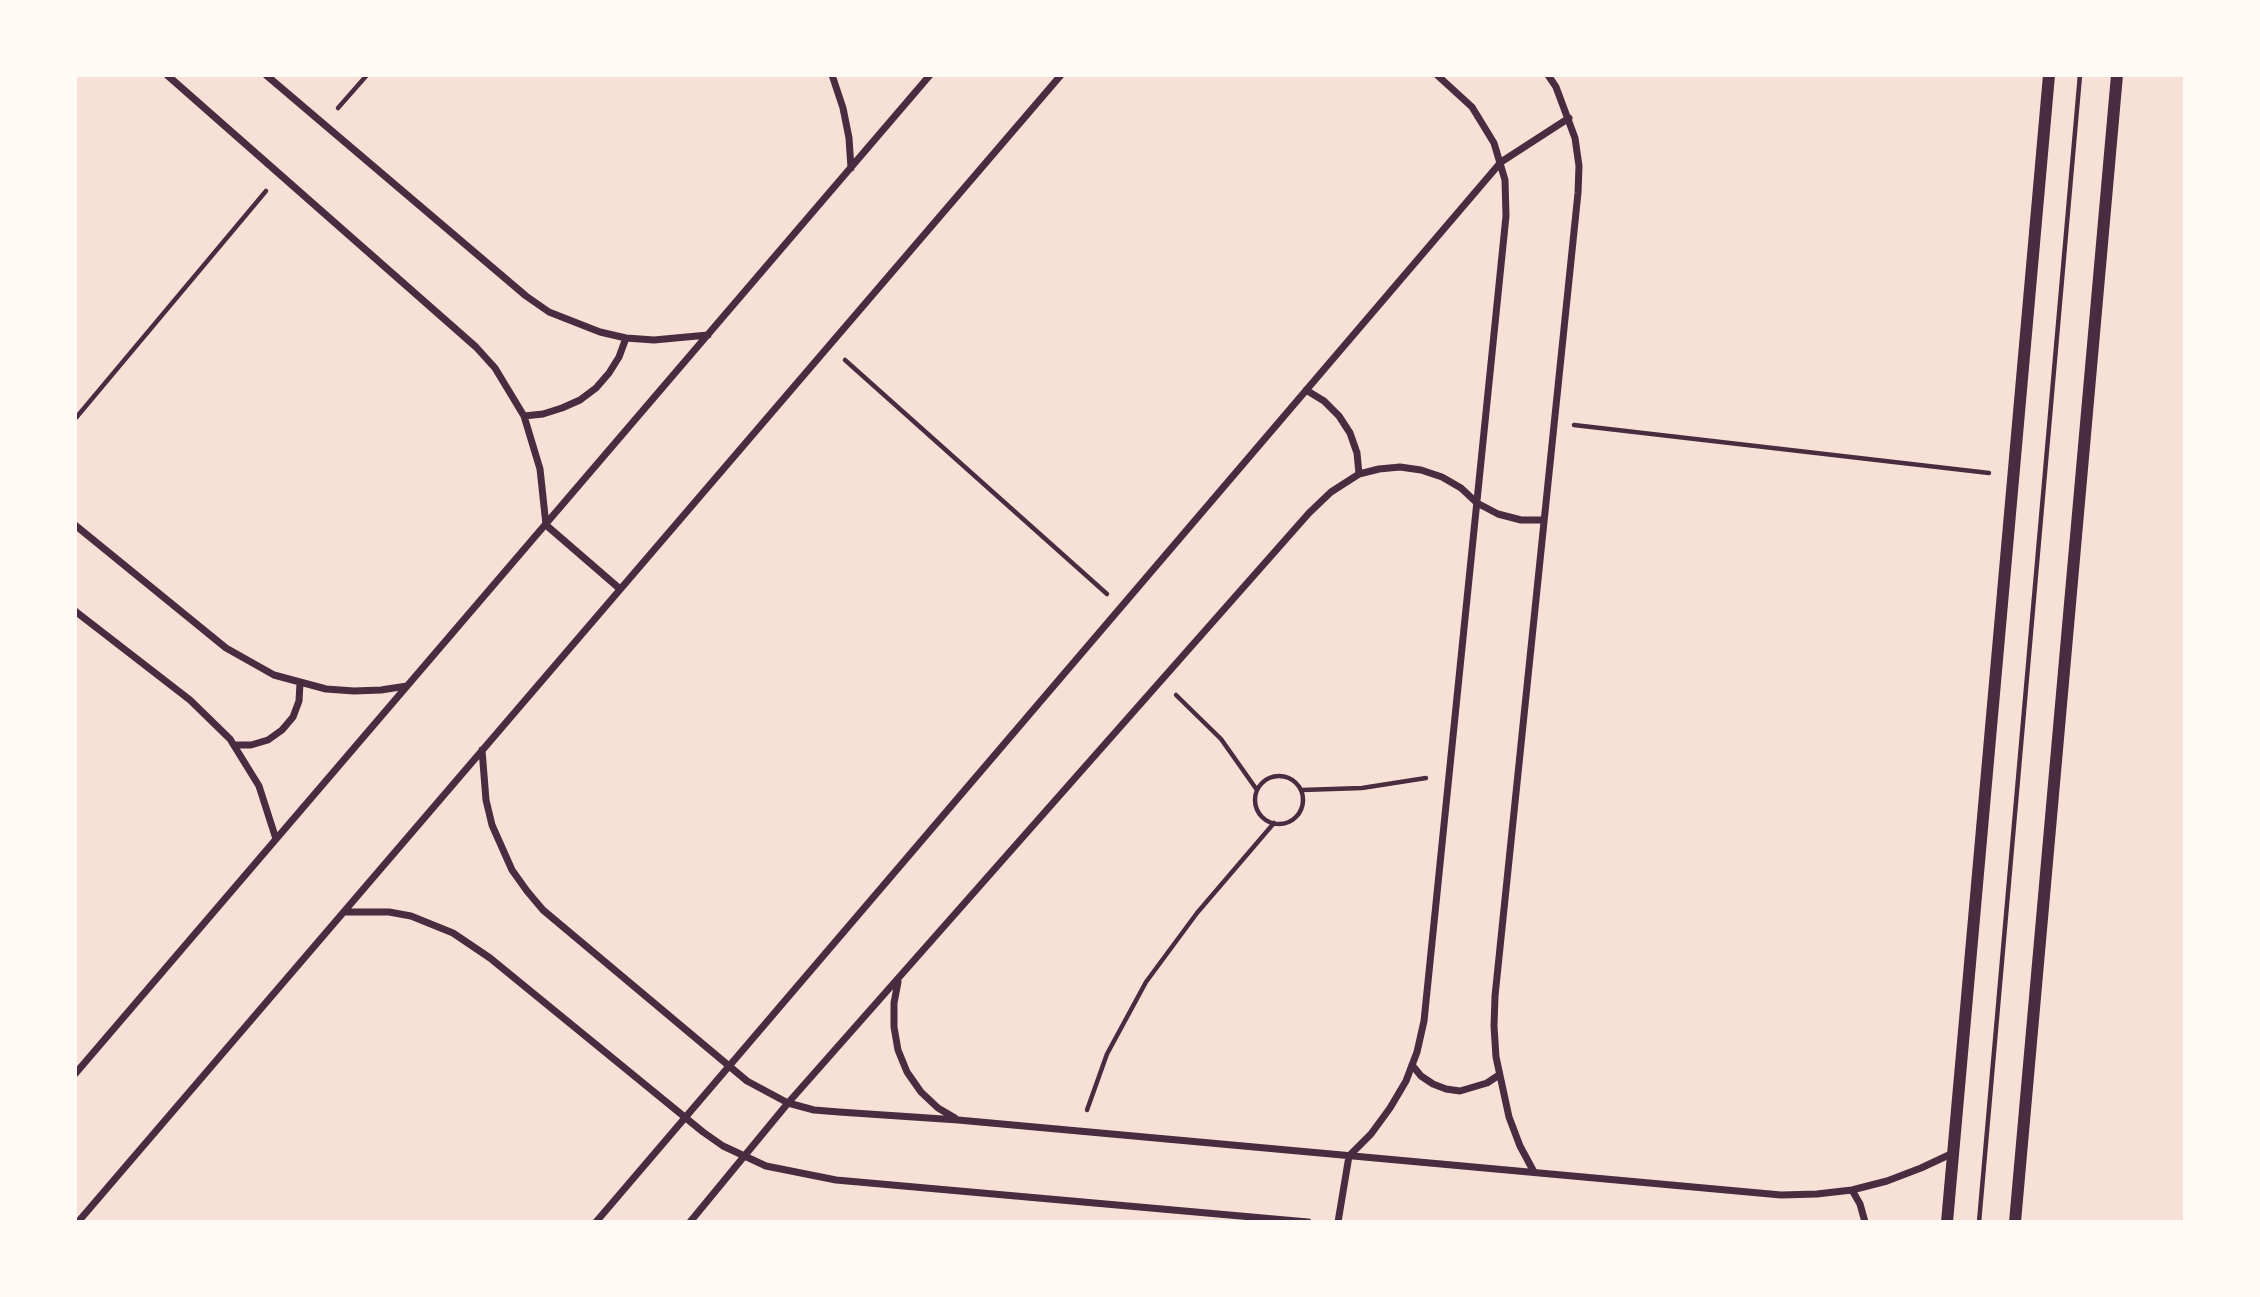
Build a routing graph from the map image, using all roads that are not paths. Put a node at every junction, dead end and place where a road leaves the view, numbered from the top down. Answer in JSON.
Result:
{"nodes":[{"id":1,"x":167,"y":75,"type":"edge"},
{"id":2,"x":267,"y":75,"type":"edge"},
{"id":3,"x":842,"y":75,"type":"edge"},
{"id":4,"x":930,"y":75,"type":"edge"},
{"id":5,"x":1061,"y":75,"type":"edge"},
{"id":6,"x":1437,"y":75,"type":"edge"},
{"id":7,"x":1548,"y":75,"type":"edge"},
{"id":8,"x":2049,"y":75,"type":"edge"},
{"id":9,"x":2117,"y":75,"type":"edge"},
{"id":10,"x":833,"y":77,"type":"edge"},
{"id":11,"x":1569,"y":118,"type":"junction"},
{"id":12,"x":1501,"y":162,"type":"junction"},
{"id":13,"x":851,"y":168,"type":"junction"},
{"id":14,"x":708,"y":335,"type":"junction"},
{"id":15,"x":626,"y":338,"type":"junction"},
{"id":16,"x":1306,"y":390,"type":"junction"},
{"id":17,"x":524,"y":416,"type":"junction"},
{"id":18,"x":1359,"y":474,"type":"junction"},
{"id":19,"x":1477,"y":503,"type":"junction"},
{"id":20,"x":1544,"y":520,"type":"junction"},
{"id":21,"x":75,"y":525,"type":"edge"},
{"id":22,"x":546,"y":525,"type":"junction"},
{"id":23,"x":620,"y":589,"type":"junction"},
{"id":24,"x":75,"y":611,"type":"edge"},
{"id":25,"x":300,"y":683,"type":"junction"},
{"id":26,"x":408,"y":685,"type":"junction"},
{"id":27,"x":234,"y":745,"type":"junction"},
{"id":28,"x":482,"y":750,"type":"junction"},
{"id":29,"x":276,"y":839,"type":"junction"},
{"id":30,"x":344,"y":912,"type":"junction"},
{"id":31,"x":899,"y":980,"type":"junction"},
{"id":32,"x":1412,"y":1065,"type":"junction"},
{"id":33,"x":729,"y":1066,"type":"junction"},
{"id":34,"x":75,"y":1073,"type":"edge"},
{"id":35,"x":1499,"y":1075,"type":"junction"},
{"id":36,"x":788,"y":1104,"type":"junction"},
{"id":37,"x":685,"y":1118,"type":"junction"},
{"id":38,"x":958,"y":1120,"type":"junction"},
{"id":39,"x":1953,"y":1152,"type":"junction"},
{"id":40,"x":1349,"y":1156,"type":"junction"},
{"id":41,"x":744,"y":1157,"type":"junction"},
{"id":42,"x":1534,"y":1172,"type":"junction"},
{"id":43,"x":1853,"y":1190,"type":"junction"},
{"id":44,"x":78,"y":1222,"type":"edge"},
{"id":45,"x":596,"y":1222,"type":"edge"},
{"id":46,"x":690,"y":1222,"type":"edge"},
{"id":47,"x":1308,"y":1222,"type":"edge"},
{"id":48,"x":1338,"y":1222,"type":"edge"},
{"id":49,"x":1865,"y":1222,"type":"edge"},
{"id":50,"x":1947,"y":1222,"type":"edge"},
{"id":51,"x":2015,"y":1222,"type":"edge"}],
"edges":[{"from":1,"to":17,"type":"street"},
{"from":2,"to":15,"type":"street"},
{"from":3,"to":10,"type":"street"},
{"from":4,"to":13,"type":"street"},
{"from":5,"to":23,"type":"street"},
{"from":6,"to":12,"type":"street"},
{"from":7,"to":11,"type":"street"},
{"from":8,"to":39,"type":"street"},
{"from":9,"to":51,"type":"street"},
{"from":10,"to":13,"type":"street"},
{"from":11,"to":12,"type":"street"},
{"from":11,"to":20,"type":"street"},
{"from":12,"to":16,"type":"street"},
{"from":12,"to":19,"type":"street"},
{"from":13,"to":14,"type":"street"},
{"from":14,"to":15,"type":"street"},
{"from":14,"to":22,"type":"street"},
{"from":15,"to":17,"type":"street"},
{"from":16,"to":18,"type":"street"},
{"from":16,"to":33,"type":"street"},
{"from":17,"to":22,"type":"street"},
{"from":18,"to":19,"type":"street"},
{"from":18,"to":31,"type":"street"},
{"from":19,"to":20,"type":"street"},
{"from":19,"to":32,"type":"street"},
{"from":20,"to":35,"type":"street"},
{"from":21,"to":25,"type":"street"},
{"from":22,"to":23,"type":"street"},
{"from":22,"to":26,"type":"street"},
{"from":23,"to":28,"type":"street"},
{"from":24,"to":27,"type":"street"},
{"from":25,"to":26,"type":"street"},
{"from":25,"to":27,"type":"street"},
{"from":26,"to":29,"type":"street"},
{"from":27,"to":29,"type":"street"},
{"from":28,"to":30,"type":"street"},
{"from":28,"to":33,"type":"street"},
{"from":29,"to":34,"type":"street"},
{"from":30,"to":37,"type":"street"},
{"from":30,"to":44,"type":"street"},
{"from":31,"to":36,"type":"street"},
{"from":31,"to":38,"type":"street"},
{"from":32,"to":35,"type":"street"},
{"from":32,"to":40,"type":"street"},
{"from":33,"to":36,"type":"street"},
{"from":33,"to":37,"type":"street"},
{"from":35,"to":42,"type":"street"},
{"from":36,"to":38,"type":"street"},
{"from":36,"to":41,"type":"street"},
{"from":37,"to":41,"type":"street"},
{"from":37,"to":45,"type":"street"},
{"from":38,"to":40,"type":"street"},
{"from":39,"to":43,"type":"street"},
{"from":39,"to":50,"type":"street"},
{"from":40,"to":42,"type":"street"},
{"from":40,"to":48,"type":"street"},
{"from":41,"to":46,"type":"street"},
{"from":41,"to":47,"type":"street"},
{"from":42,"to":43,"type":"street"},
{"from":43,"to":49,"type":"street"}]}
